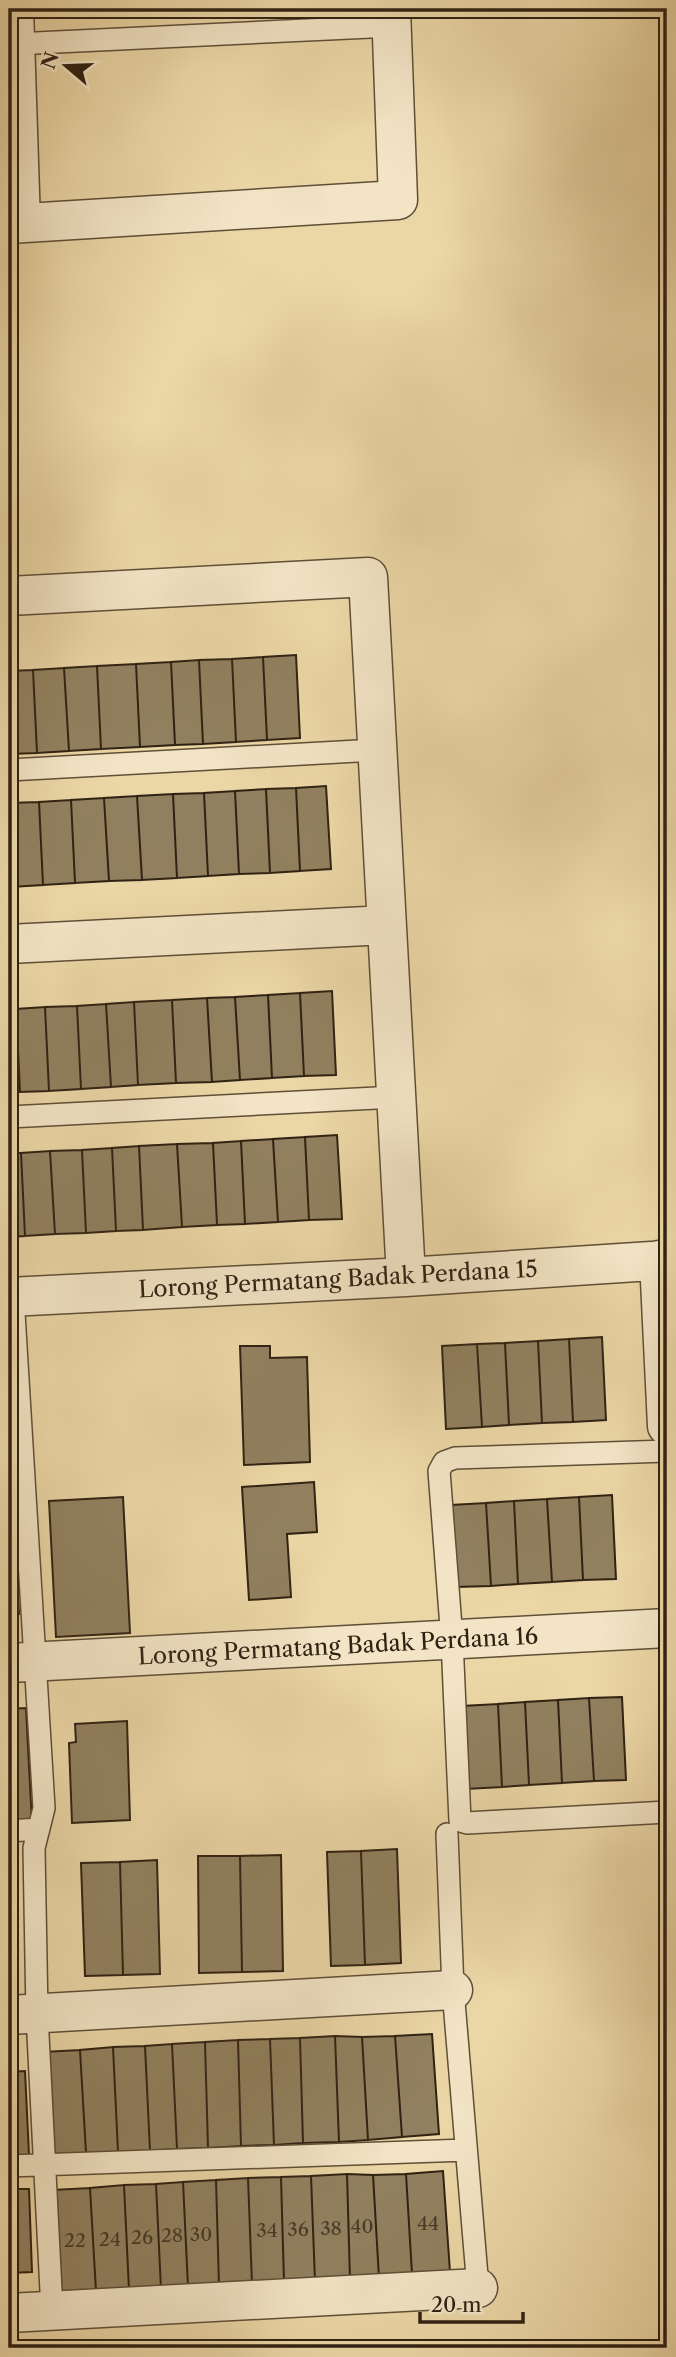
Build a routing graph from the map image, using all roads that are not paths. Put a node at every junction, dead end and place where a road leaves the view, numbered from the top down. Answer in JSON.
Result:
{"nodes":[{"id":1,"x":391,"y":17,"type":"edge"},
{"id":2,"x":14,"y":26,"type":"edge"},
{"id":3,"x":15,"y":223,"type":"edge"},
{"id":4,"x":9,"y":596,"type":"edge"},
{"id":5,"x":376,"y":750,"type":"junction"},
{"id":6,"x":9,"y":770,"type":"edge"},
{"id":7,"x":386,"y":925,"type":"junction"},
{"id":8,"x":9,"y":944,"type":"edge"},
{"id":9,"x":396,"y":1097,"type":"junction"},
{"id":10,"x":9,"y":1117,"type":"edge"},
{"id":11,"x":663,"y":1260,"type":"edge"},
{"id":12,"x":407,"y":1277,"type":"junction"},
{"id":13,"x":11,"y":1297,"type":"edge"},
{"id":14,"x":667,"y":1426,"type":"edge"},
{"id":15,"x":667,"y":1451,"type":"edge"},
{"id":16,"x":17,"y":1483,"type":"edge"},
{"id":17,"x":667,"y":1628,"type":"edge"},
{"id":18,"x":452,"y":1640,"type":"junction"},
{"id":19,"x":22,"y":1662,"type":"edge"},
{"id":20,"x":667,"y":1812,"type":"edge"},
{"id":21,"x":38,"y":1829,"type":"junction"},
{"id":22,"x":9,"y":1831,"type":"edge"},
{"id":23,"x":447,"y":1833,"type":"dead end"},
{"id":24,"x":453,"y":1990,"type":"junction"},
{"id":25,"x":23,"y":2015,"type":"edge"},
{"id":26,"x":466,"y":2150,"type":"junction"},
{"id":27,"x":46,"y":2165,"type":"junction"},
{"id":28,"x":9,"y":2166,"type":"edge"},
{"id":29,"x":478,"y":2288,"type":"joint"},
{"id":30,"x":52,"y":2311,"type":"junction"},
{"id":31,"x":9,"y":2313,"type":"edge"}],
"edges":[{"from":1,"to":2,"type":"lane"},
{"from":1,"to":3,"type":"street"},
{"from":2,"to":3,"type":"street"},
{"from":4,"to":5,"type":"street"},
{"from":5,"to":6,"type":"lane"},
{"from":5,"to":7,"type":"street"},
{"from":7,"to":8,"type":"street"},
{"from":7,"to":9,"type":"street"},
{"from":9,"to":10,"type":"lane"},
{"from":9,"to":12,"type":"street"},
{"from":11,"to":12,"type":"street","name":"Lorong Permatang Badak Perdana 15"},
{"from":11,"to":14,"type":"street"},
{"from":12,"to":13,"type":"street","name":"Lorong Permatang Badak Perdana 15"},
{"from":13,"to":16,"type":"lane"},
{"from":15,"to":18,"type":"lane"},
{"from":16,"to":19,"type":"lane"},
{"from":17,"to":18,"type":"street","name":"Lorong Permatang Badak Perdana 16"},
{"from":18,"to":19,"type":"street","name":"Lorong Permatang Badak Perdana 16"},
{"from":18,"to":20,"type":"lane"},
{"from":19,"to":21,"type":"lane"},
{"from":21,"to":22,"type":"lane"},
{"from":21,"to":25,"type":"lane"},
{"from":23,"to":24,"type":"lane"},
{"from":24,"to":25,"type":"street"},
{"from":24,"to":26,"type":"lane"},
{"from":25,"to":27,"type":"lane"},
{"from":26,"to":27,"type":"lane"},
{"from":26,"to":29,"type":"lane"},
{"from":27,"to":28,"type":"lane"},
{"from":27,"to":30,"type":"lane"},
{"from":29,"to":30,"type":"street"},
{"from":30,"to":31,"type":"street"}]}
